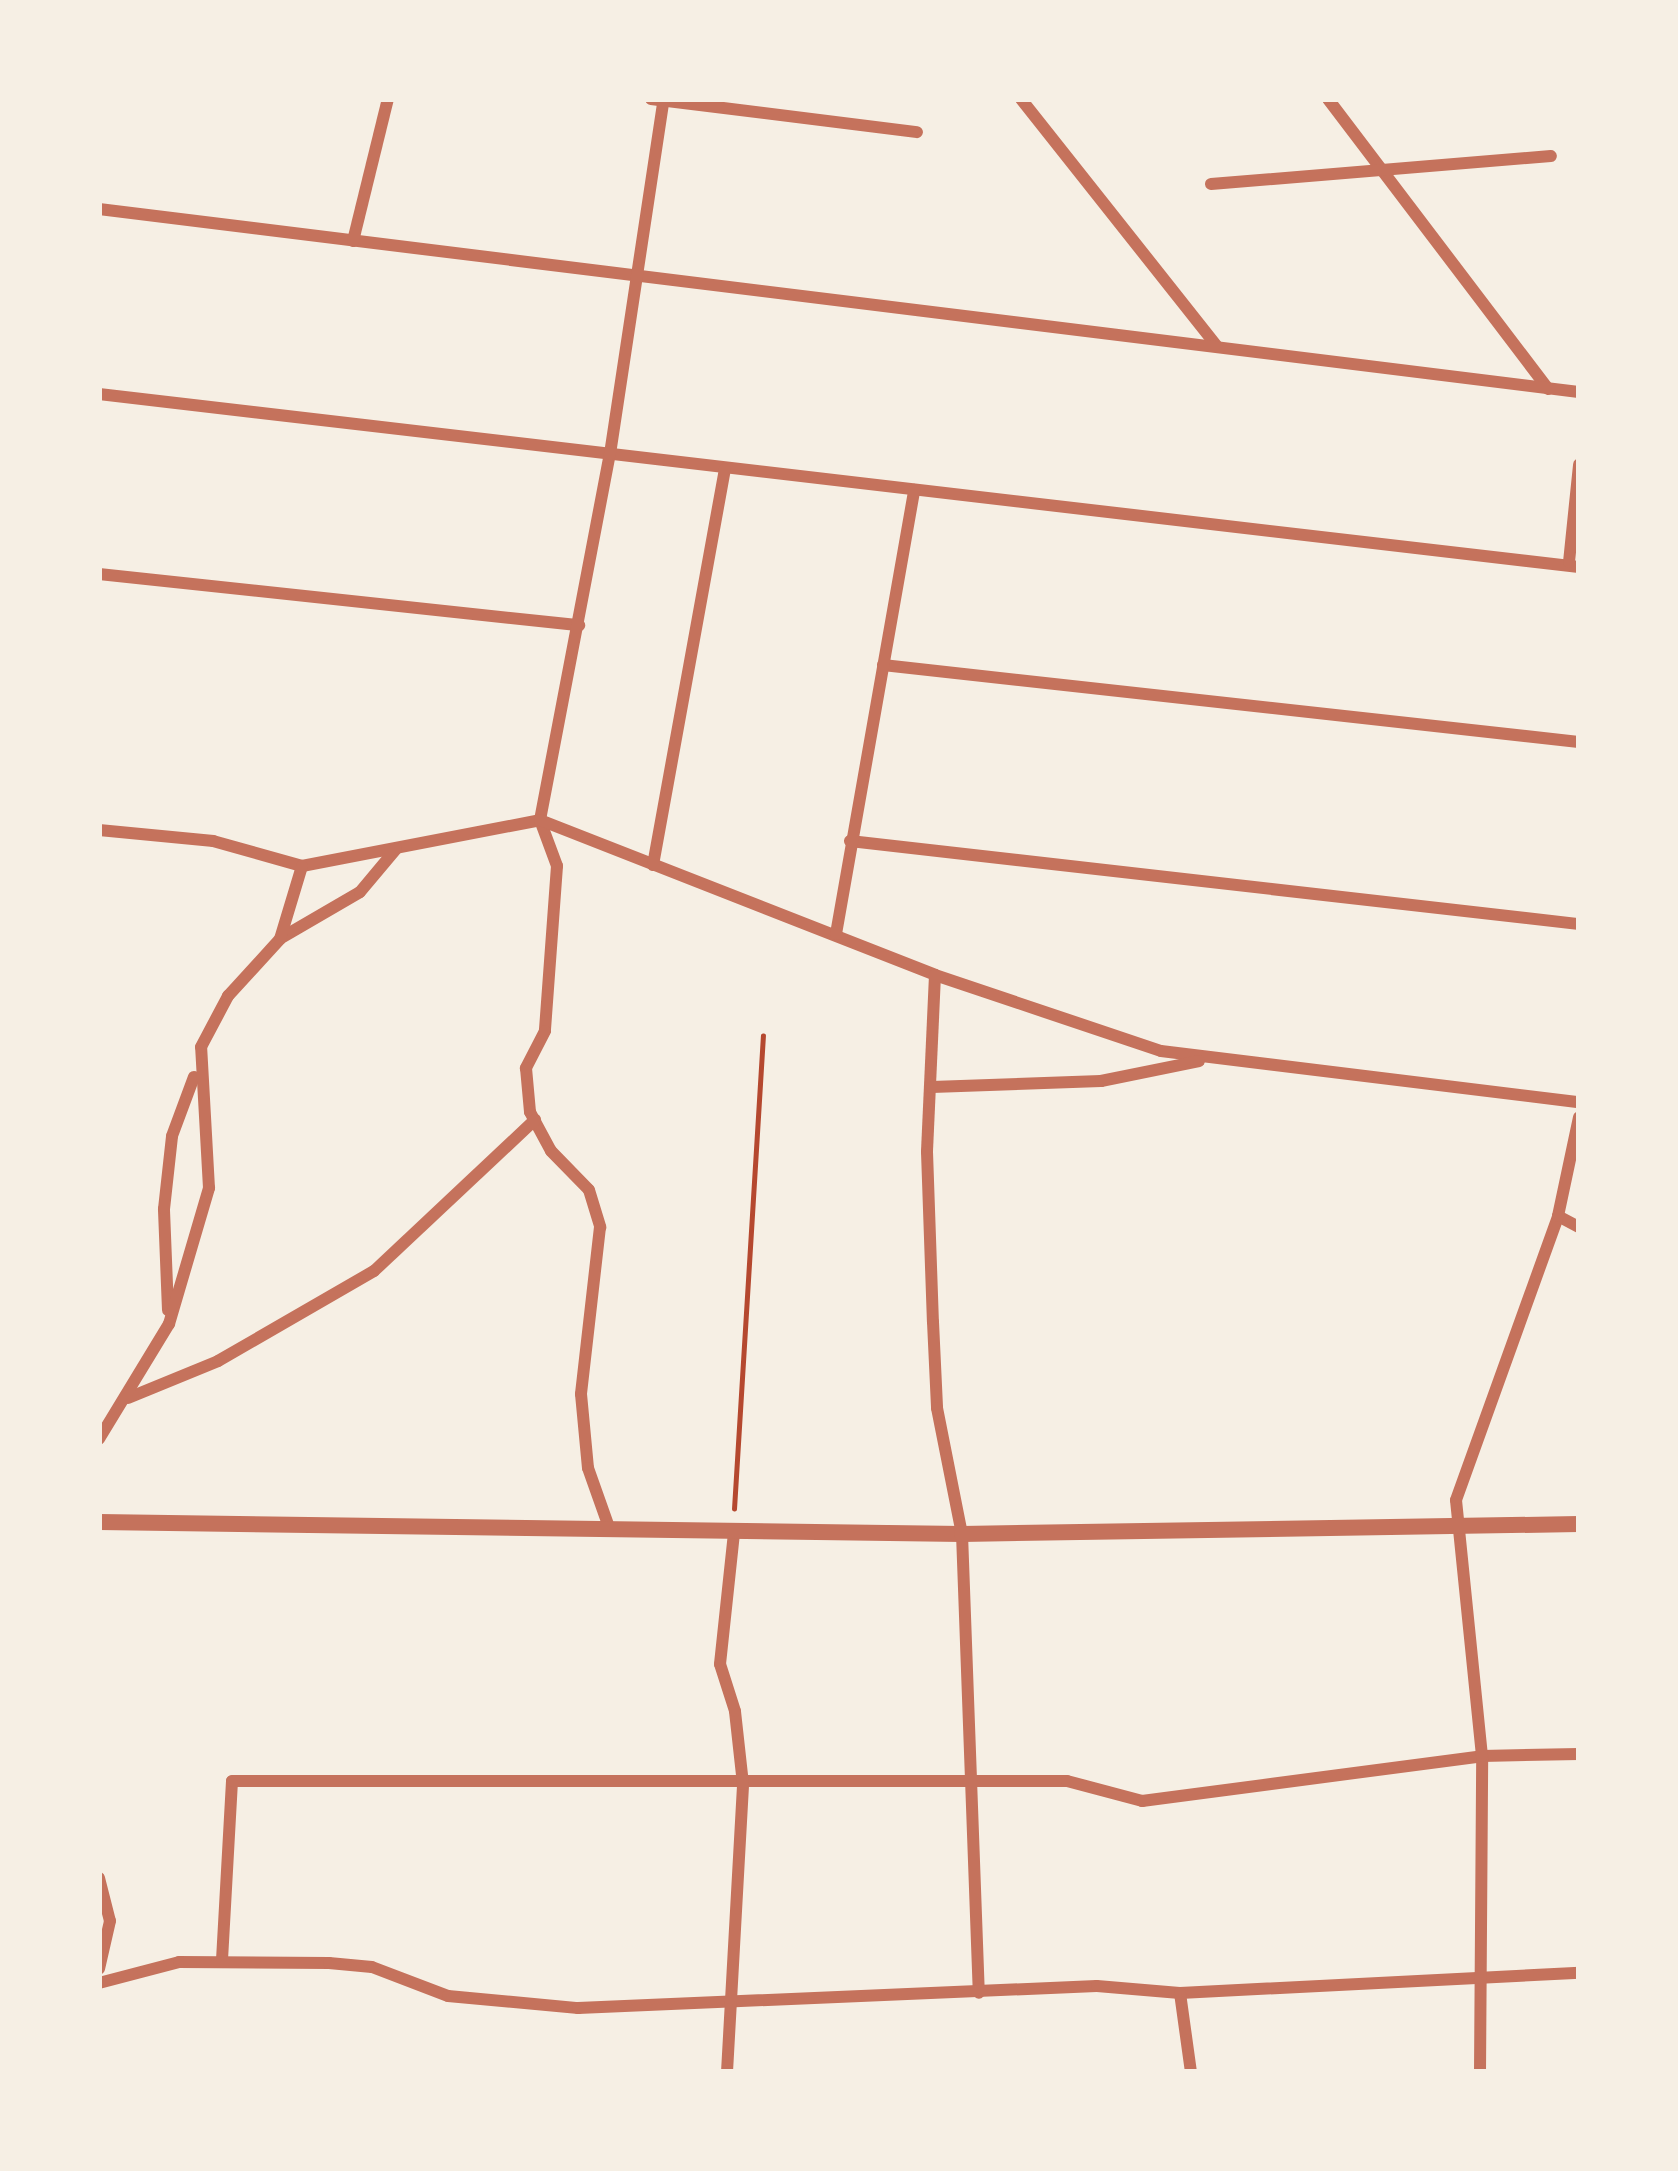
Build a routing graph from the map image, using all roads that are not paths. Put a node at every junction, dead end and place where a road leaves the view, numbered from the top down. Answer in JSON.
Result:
{"nodes":[{"id":1,"x":388,"y":99,"type":"edge"},
{"id":2,"x":651,"y":99,"type":"edge"},
{"id":3,"x":1022,"y":99,"type":"edge"},
{"id":4,"x":1328,"y":99,"type":"edge"},
{"id":5,"x":663,"y":100,"type":"edge"},
{"id":6,"x":917,"y":132,"type":"dead end"},
{"id":7,"x":1552,"y":156,"type":"dead end"},
{"id":8,"x":1386,"y":173,"type":"junction"},
{"id":9,"x":1211,"y":184,"type":"dead end"},
{"id":10,"x":99,"y":209,"type":"edge"},
{"id":11,"x":353,"y":241,"type":"junction"},
{"id":12,"x":636,"y":281,"type":"junction"},
{"id":13,"x":1217,"y":346,"type":"junction"},
{"id":14,"x":1549,"y":389,"type":"junction"},
{"id":15,"x":1579,"y":392,"type":"edge"},
{"id":16,"x":99,"y":394,"type":"edge"},
{"id":17,"x":610,"y":454,"type":"junction"},
{"id":18,"x":1579,"y":465,"type":"edge"},
{"id":19,"x":725,"y":470,"type":"junction"},
{"id":20,"x":914,"y":490,"type":"junction"},
{"id":21,"x":1574,"y":564,"type":"edge"},
{"id":22,"x":99,"y":574,"type":"edge"},
{"id":23,"x":579,"y":625,"type":"junction"},
{"id":24,"x":884,"y":665,"type":"junction"},
{"id":25,"x":1579,"y":742,"type":"edge"},
{"id":26,"x":540,"y":820,"type":"junction"},
{"id":27,"x":99,"y":830,"type":"edge"},
{"id":28,"x":850,"y":841,"type":"junction"},
{"id":29,"x":397,"y":848,"type":"junction"},
{"id":30,"x":653,"y":865,"type":"junction"},
{"id":31,"x":302,"y":866,"type":"junction"},
{"id":32,"x":1579,"y":924,"type":"edge"},
{"id":33,"x":836,"y":934,"type":"junction"},
{"id":34,"x":280,"y":939,"type":"junction"},
{"id":35,"x":935,"y":975,"type":"junction"},
{"id":36,"x":1203,"y":1060,"type":"junction"},
{"id":37,"x":196,"y":1072,"type":"junction"},
{"id":38,"x":932,"y":1087,"type":"junction"},
{"id":39,"x":1579,"y":1102,"type":"edge"},
{"id":40,"x":1579,"y":1117,"type":"edge"},
{"id":41,"x":535,"y":1120,"type":"junction"},
{"id":42,"x":1558,"y":1216,"type":"junction"},
{"id":43,"x":1579,"y":1227,"type":"edge"},
{"id":44,"x":169,"y":1324,"type":"junction"},
{"id":45,"x":127,"y":1398,"type":"junction"},
{"id":46,"x":99,"y":1439,"type":"edge"},
{"id":47,"x":99,"y":1522,"type":"edge"},
{"id":48,"x":1579,"y":1524,"type":"edge"},
{"id":49,"x":1461,"y":1526,"type":"junction"},
{"id":50,"x":610,"y":1530,"type":"junction"},
{"id":51,"x":734,"y":1533,"type":"junction"},
{"id":52,"x":962,"y":1534,"type":"junction"},
{"id":53,"x":1579,"y":1754,"type":"edge"},
{"id":54,"x":1482,"y":1756,"type":"junction"},
{"id":55,"x":968,"y":1783,"type":"junction"},
{"id":56,"x":743,"y":1784,"type":"junction"},
{"id":57,"x":99,"y":1878,"type":"edge"},
{"id":58,"x":223,"y":1960,"type":"junction"},
{"id":59,"x":99,"y":1969,"type":"edge"},
{"id":60,"x":1579,"y":1973,"type":"edge"},
{"id":61,"x":1477,"y":1974,"type":"junction"},
{"id":62,"x":99,"y":1983,"type":"edge"},
{"id":63,"x":979,"y":1993,"type":"junction"},
{"id":64,"x":1180,"y":1993,"type":"junction"},
{"id":65,"x":731,"y":2001,"type":"junction"},
{"id":66,"x":727,"y":2072,"type":"edge"},
{"id":67,"x":1191,"y":2072,"type":"edge"},
{"id":68,"x":1480,"y":2072,"type":"edge"}],
"edges":[{"from":1,"to":11,"type":"street"},
{"from":2,"to":5,"type":"street"},
{"from":3,"to":13,"type":"street"},
{"from":4,"to":8,"type":"street"},
{"from":5,"to":6,"type":"street"},
{"from":5,"to":12,"type":"street"},
{"from":7,"to":8,"type":"street"},
{"from":8,"to":9,"type":"street"},
{"from":8,"to":14,"type":"street"},
{"from":10,"to":11,"type":"street"},
{"from":11,"to":12,"type":"street"},
{"from":12,"to":13,"type":"street"},
{"from":12,"to":17,"type":"street"},
{"from":13,"to":14,"type":"street"},
{"from":14,"to":15,"type":"street"},
{"from":16,"to":17,"type":"street"},
{"from":17,"to":19,"type":"street"},
{"from":17,"to":23,"type":"street"},
{"from":18,"to":21,"type":"street"},
{"from":19,"to":20,"type":"street"},
{"from":19,"to":30,"type":"street"},
{"from":20,"to":21,"type":"street"},
{"from":20,"to":24,"type":"street"},
{"from":22,"to":23,"type":"street"},
{"from":23,"to":26,"type":"street"},
{"from":24,"to":25,"type":"street"},
{"from":24,"to":28,"type":"street"},
{"from":26,"to":29,"type":"street"},
{"from":26,"to":30,"type":"street"},
{"from":26,"to":41,"type":"street"},
{"from":27,"to":31,"type":"street"},
{"from":28,"to":32,"type":"street"},
{"from":28,"to":33,"type":"street"},
{"from":29,"to":31,"type":"street"},
{"from":29,"to":34,"type":"street"},
{"from":30,"to":33,"type":"street"},
{"from":31,"to":34,"type":"street"},
{"from":33,"to":35,"type":"street"},
{"from":34,"to":37,"type":"street"},
{"from":35,"to":36,"type":"street"},
{"from":35,"to":38,"type":"street"},
{"from":36,"to":38,"type":"street"},
{"from":36,"to":39,"type":"street"},
{"from":37,"to":44,"type":"street"},
{"from":37,"to":44,"type":"street"},
{"from":38,"to":52,"type":"street"},
{"from":40,"to":42,"type":"street"},
{"from":41,"to":45,"type":"street"},
{"from":41,"to":50,"type":"street"},
{"from":42,"to":43,"type":"street"},
{"from":42,"to":49,"type":"street"},
{"from":44,"to":45,"type":"street"},
{"from":45,"to":46,"type":"street"},
{"from":47,"to":50,"type":"street"},
{"from":48,"to":49,"type":"street"},
{"from":49,"to":52,"type":"street"},
{"from":49,"to":54,"type":"street"},
{"from":50,"to":51,"type":"street"},
{"from":51,"to":52,"type":"street"},
{"from":51,"to":56,"type":"street"},
{"from":52,"to":55,"type":"street"},
{"from":53,"to":54,"type":"street"},
{"from":54,"to":55,"type":"street"},
{"from":54,"to":61,"type":"street"},
{"from":55,"to":56,"type":"street"},
{"from":55,"to":63,"type":"street"},
{"from":56,"to":58,"type":"street"},
{"from":56,"to":65,"type":"street"},
{"from":57,"to":59,"type":"street"},
{"from":58,"to":62,"type":"street"},
{"from":58,"to":65,"type":"street"},
{"from":60,"to":61,"type":"street"},
{"from":61,"to":64,"type":"street"},
{"from":61,"to":68,"type":"street"},
{"from":63,"to":64,"type":"street"},
{"from":63,"to":65,"type":"street"},
{"from":64,"to":67,"type":"street"},
{"from":65,"to":66,"type":"street"}]}
